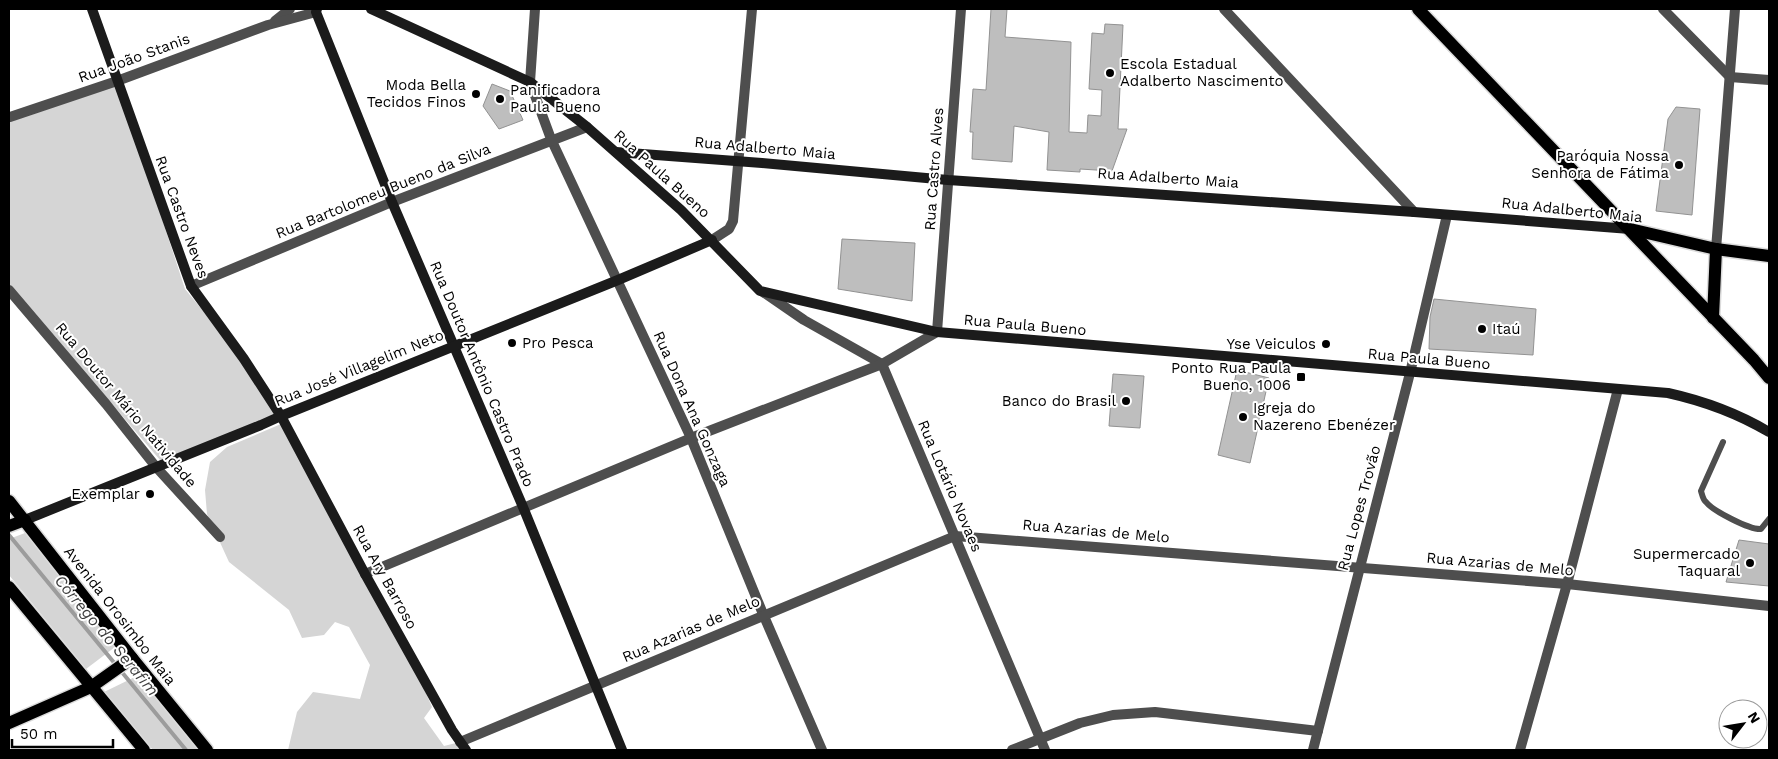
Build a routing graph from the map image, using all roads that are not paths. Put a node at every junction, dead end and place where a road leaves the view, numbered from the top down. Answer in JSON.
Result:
{"nodes":[{"id":1,"x":92,"y":9,"type":"edge"},
{"id":2,"x":290,"y":9,"type":"edge"},
{"id":3,"x":371,"y":9,"type":"edge"},
{"id":4,"x":535,"y":9,"type":"edge"},
{"id":5,"x":752,"y":9,"type":"edge"},
{"id":6,"x":961,"y":9,"type":"edge"},
{"id":7,"x":1224,"y":9,"type":"edge"},
{"id":8,"x":1418,"y":9,"type":"edge"},
{"id":9,"x":1663,"y":9,"type":"edge"},
{"id":10,"x":1735,"y":9,"type":"edge"},
{"id":11,"x":317,"y":11,"type":"edge"},
{"id":12,"x":268,"y":26,"type":"junction"},
{"id":13,"x":1730,"y":77,"type":"junction"},
{"id":14,"x":1769,"y":80,"type":"edge"},
{"id":15,"x":117,"y":81,"type":"junction"},
{"id":16,"x":530,"y":82,"type":"junction"},
{"id":17,"x":10,"y":117,"type":"dead end"},
{"id":18,"x":587,"y":126,"type":"junction"},
{"id":19,"x":551,"y":139,"type":"junction"},
{"id":20,"x":616,"y":152,"type":"junction"},
{"id":21,"x":740,"y":161,"type":"junction"},
{"id":22,"x":948,"y":180,"type":"junction"},
{"id":23,"x":392,"y":202,"type":"junction"},
{"id":24,"x":1414,"y":212,"type":"junction"},
{"id":25,"x":1447,"y":215,"type":"junction"},
{"id":26,"x":1630,"y":230,"type":"junction"},
{"id":27,"x":712,"y":240,"type":"junction"},
{"id":28,"x":1716,"y":249,"type":"junction"},
{"id":29,"x":1769,"y":256,"type":"edge"},
{"id":30,"x":618,"y":280,"type":"junction"},
{"id":31,"x":191,"y":286,"type":"junction"},
{"id":32,"x":9,"y":290,"type":"edge"},
{"id":33,"x":760,"y":290,"type":"junction"},
{"id":34,"x":1713,"y":318,"type":"junction"},
{"id":35,"x":937,"y":332,"type":"junction"},
{"id":36,"x":453,"y":346,"type":"junction"},
{"id":37,"x":882,"y":364,"type":"junction"},
{"id":38,"x":1410,"y":373,"type":"junction"},
{"id":39,"x":1769,"y":378,"type":"edge"},
{"id":40,"x":1618,"y":389,"type":"junction"},
{"id":41,"x":281,"y":416,"type":"junction"},
{"id":42,"x":1769,"y":432,"type":"edge"},
{"id":43,"x":691,"y":438,"type":"junction"},
{"id":44,"x":1723,"y":442,"type":"dead end"},
{"id":45,"x":156,"y":467,"type":"junction"},
{"id":46,"x":9,"y":500,"type":"edge"},
{"id":47,"x":523,"y":507,"type":"junction"},
{"id":48,"x":1769,"y":519,"type":"edge"},
{"id":49,"x":17,"y":523,"type":"edge"},
{"id":50,"x":955,"y":536,"type":"junction"},
{"id":51,"x":220,"y":537,"type":"dead end"},
{"id":52,"x":1359,"y":568,"type":"junction"},
{"id":53,"x":365,"y":574,"type":"junction"},
{"id":54,"x":1567,"y":584,"type":"junction"},
{"id":55,"x":9,"y":587,"type":"edge"},
{"id":56,"x":1769,"y":606,"type":"edge"},
{"id":57,"x":763,"y":614,"type":"junction"},
{"id":58,"x":127,"y":662,"type":"junction"},
{"id":59,"x":96,"y":684,"type":"junction"},
{"id":60,"x":597,"y":686,"type":"junction"},
{"id":61,"x":9,"y":723,"type":"edge"},
{"id":62,"x":1318,"y":731,"type":"junction"},
{"id":63,"x":1040,"y":739,"type":"junction"},
{"id":64,"x":463,"y":746,"type":"edge"},
{"id":65,"x":144,"y":750,"type":"edge"},
{"id":66,"x":208,"y":750,"type":"edge"},
{"id":67,"x":622,"y":750,"type":"edge"},
{"id":68,"x":822,"y":750,"type":"edge"},
{"id":69,"x":1012,"y":750,"type":"edge"},
{"id":70,"x":1045,"y":750,"type":"edge"},
{"id":71,"x":1314,"y":750,"type":"edge"},
{"id":72,"x":1520,"y":750,"type":"edge"}],
"edges":[{"from":1,"to":15,"type":"main road","name":"Rua Castro Neves"},
{"from":2,"to":12,"type":"street","name":"Rua João Stanis"},
{"from":3,"to":16,"type":"main road","name":"Rua Paula Bueno"},
{"from":4,"to":16,"type":"street"},
{"from":5,"to":21,"type":"street"},
{"from":6,"to":22,"type":"street","name":"Rua Castro Alves"},
{"from":7,"to":24,"type":"street"},
{"from":8,"to":26,"type":"main road"},
{"from":9,"to":13,"type":"street"},
{"from":10,"to":13,"type":"street"},
{"from":11,"to":12,"type":"street","name":"Rua João Stanis"},
{"from":11,"to":23,"type":"main road","name":"Rua Doutor Antônio Castro Prado"},
{"from":12,"to":15,"type":"street","name":"Rua João Stanis"},
{"from":13,"to":14,"type":"street"},
{"from":13,"to":28,"type":"street"},
{"from":15,"to":17,"type":"street","name":"Rua João Stanis"},
{"from":15,"to":31,"type":"main road","name":"Rua Castro Neves"},
{"from":16,"to":18,"type":"main road","name":"Rua Paula Bueno"},
{"from":16,"to":19,"type":"street","name":"Rua Dona Ana Gonzaga"},
{"from":18,"to":19,"type":"street","name":"Rua Bartolomeu Bueno da Silva"},
{"from":18,"to":20,"type":"main road","name":"Rua Paula Bueno"},
{"from":19,"to":23,"type":"street","name":"Rua Bartolomeu Bueno da Silva"},
{"from":19,"to":30,"type":"street","name":"Rua Dona Ana Gonzaga"},
{"from":20,"to":21,"type":"main road","name":"Rua Adalberto Maia"},
{"from":20,"to":27,"type":"main road","name":"Rua Paula Bueno"},
{"from":21,"to":22,"type":"main road","name":"Rua Adalberto Maia"},
{"from":21,"to":27,"type":"street"},
{"from":22,"to":24,"type":"main road","name":"Rua Adalberto Maia"},
{"from":22,"to":35,"type":"street","name":"Rua Castro Alves"},
{"from":23,"to":31,"type":"street","name":"Rua Bartolomeu Bueno da Silva"},
{"from":23,"to":36,"type":"main road","name":"Rua Doutor Antônio Castro Prado"},
{"from":24,"to":25,"type":"main road","name":"Rua Adalberto Maia"},
{"from":25,"to":26,"type":"main road","name":"Rua Adalberto Maia"},
{"from":25,"to":38,"type":"street","name":"Rua Lopes Trovão"},
{"from":26,"to":28,"type":"main road","name":"Rua Adalberto Maia"},
{"from":26,"to":34,"type":"main road"},
{"from":27,"to":30,"type":"main road","name":"Rua José Villagelim Neto"},
{"from":27,"to":33,"type":"main road","name":"Rua Paula Bueno"},
{"from":28,"to":29,"type":"main road","name":"Rua Adalberto Maia"},
{"from":28,"to":34,"type":"main road"},
{"from":30,"to":36,"type":"main road","name":"Rua José Villagelim Neto"},
{"from":30,"to":43,"type":"street","name":"Rua Dona Ana Gonzaga"},
{"from":31,"to":41,"type":"main road","name":"Rua Castro Neves"},
{"from":32,"to":45,"type":"street","name":"Rua Doutor Mário Natividade"},
{"from":33,"to":35,"type":"main road","name":"Rua Paula Bueno"},
{"from":33,"to":37,"type":"street"},
{"from":34,"to":39,"type":"main road"},
{"from":35,"to":37,"type":"street"},
{"from":35,"to":38,"type":"main road","name":"Rua Paula Bueno"},
{"from":36,"to":41,"type":"main road","name":"Rua José Villagelim Neto"},
{"from":36,"to":47,"type":"main road","name":"Rua Doutor Antônio Castro Prado"},
{"from":37,"to":43,"type":"street"},
{"from":37,"to":50,"type":"street","name":"Rua Lotário Novaes"},
{"from":38,"to":40,"type":"main road","name":"Rua Paula Bueno"},
{"from":38,"to":52,"type":"street","name":"Rua Lopes Trovão"},
{"from":40,"to":42,"type":"main road","name":"Rua Paula Bueno"},
{"from":40,"to":54,"type":"street"},
{"from":41,"to":45,"type":"main road","name":"Rua José Villagelim Neto"},
{"from":41,"to":53,"type":"main road","name":"Rua Ary Barroso"},
{"from":43,"to":47,"type":"street"},
{"from":43,"to":57,"type":"street","name":"Rua Dona Ana Gonzaga"},
{"from":44,"to":48,"type":"lane"},
{"from":45,"to":49,"type":"main road","name":"Rua José Villagelim Neto"},
{"from":45,"to":51,"type":"street","name":"Rua Doutor Mário Natividade"},
{"from":46,"to":49,"type":"main road","name":"Avenida Orosimbo Maia"},
{"from":47,"to":53,"type":"street"},
{"from":47,"to":60,"type":"main road","name":"Rua Doutor Antônio Castro Prado"},
{"from":49,"to":58,"type":"main road","name":"Avenida Orosimbo Maia"},
{"from":50,"to":52,"type":"street","name":"Rua Azarias de Melo"},
{"from":50,"to":57,"type":"street","name":"Rua Azarias de Melo"},
{"from":50,"to":63,"type":"street","name":"Rua Lotário Novaes"},
{"from":52,"to":54,"type":"street","name":"Rua Azarias de Melo"},
{"from":52,"to":62,"type":"street","name":"Rua Lopes Trovão"},
{"from":53,"to":64,"type":"main road","name":"Rua Ary Barroso"},
{"from":54,"to":56,"type":"street","name":"Rua Azarias de Melo"},
{"from":54,"to":72,"type":"street"},
{"from":55,"to":59,"type":"main road"},
{"from":57,"to":60,"type":"street","name":"Rua Azarias de Melo"},
{"from":57,"to":68,"type":"street","name":"Rua Dona Ana Gonzaga"},
{"from":58,"to":59,"type":"main road"},
{"from":58,"to":66,"type":"main road","name":"Avenida Orosimbo Maia"},
{"from":59,"to":61,"type":"main road"},
{"from":59,"to":65,"type":"main road"},
{"from":60,"to":64,"type":"street","name":"Rua Azarias de Melo"},
{"from":60,"to":67,"type":"main road","name":"Rua Doutor Antônio Castro Prado"},
{"from":62,"to":63,"type":"street"},
{"from":62,"to":71,"type":"street","name":"Rua Lopes Trovão"},
{"from":63,"to":69,"type":"street"},
{"from":63,"to":70,"type":"street","name":"Rua Lotário Novaes"}]}
